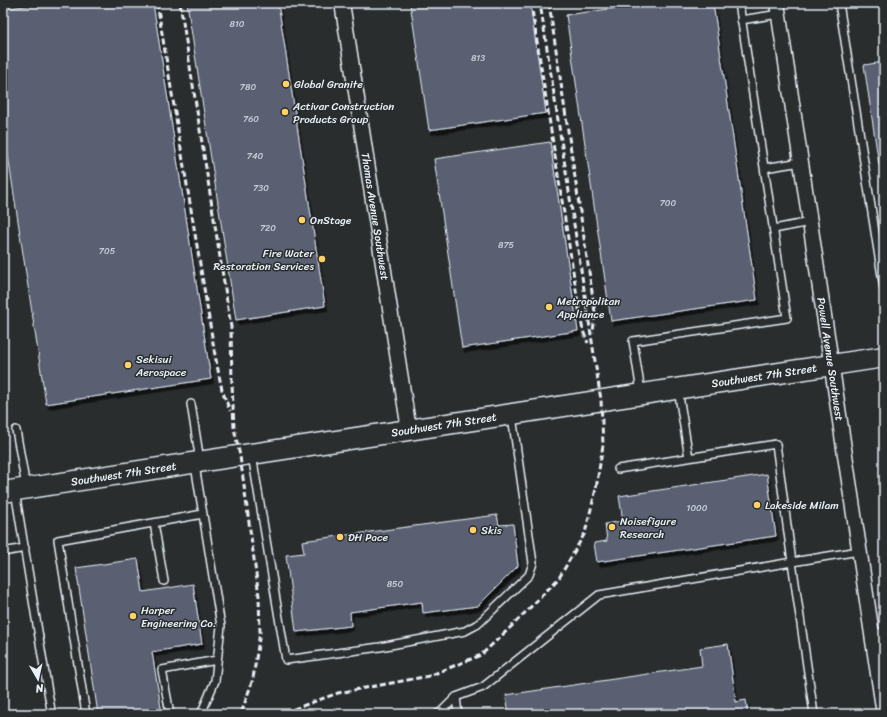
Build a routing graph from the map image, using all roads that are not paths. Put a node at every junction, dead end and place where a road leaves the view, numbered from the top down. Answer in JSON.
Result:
{"nodes":[{"id":1,"x":342,"y":3,"type":"edge"},
{"id":2,"x":739,"y":3,"type":"edge"},
{"id":3,"x":839,"y":3,"type":"edge"},
{"id":4,"x":778,"y":8,"type":"edge"},
{"id":5,"x":741,"y":20,"type":"junction"},
{"id":6,"x":801,"y":162,"type":"junction"},
{"id":7,"x":764,"y":168,"type":"junction"},
{"id":8,"x":810,"y":222,"type":"junction"},
{"id":9,"x":774,"y":229,"type":"junction"},
{"id":10,"x":884,"y":289,"type":"edge"},
{"id":11,"x":884,"y":357,"type":"edge"},
{"id":12,"x":831,"y":364,"type":"junction"},
{"id":13,"x":678,"y":388,"type":"junction"},
{"id":14,"x":642,"y":393,"type":"junction"},
{"id":15,"x":191,"y":404,"type":"dead end"},
{"id":16,"x":512,"y":414,"type":"junction"},
{"id":17,"x":16,"y":430,"type":"dead end"},
{"id":18,"x":409,"y":430,"type":"junction"},
{"id":19,"x":252,"y":454,"type":"junction"},
{"id":20,"x":690,"y":458,"type":"junction"},
{"id":21,"x":197,"y":462,"type":"junction"},
{"id":22,"x":618,"y":469,"type":"dead end"},
{"id":23,"x":15,"y":490,"type":"edge"},
{"id":24,"x":203,"y":514,"type":"junction"},
{"id":25,"x":154,"y":523,"type":"junction"},
{"id":26,"x":24,"y":548,"type":"junction"},
{"id":27,"x":860,"y":551,"type":"junction"},
{"id":28,"x":3,"y":552,"type":"edge"},
{"id":29,"x":792,"y":562,"type":"junction"},
{"id":30,"x":164,"y":581,"type":"dead end"},
{"id":31,"x":878,"y":633,"type":"edge"},
{"id":32,"x":217,"y":660,"type":"junction"},
{"id":33,"x":882,"y":689,"type":"edge"},
{"id":34,"x":456,"y":697,"type":"junction"},
{"id":35,"x":51,"y":710,"type":"dead end"},
{"id":36,"x":86,"y":714,"type":"edge"},
{"id":37,"x":170,"y":714,"type":"edge"},
{"id":38,"x":201,"y":714,"type":"edge"},
{"id":39,"x":437,"y":714,"type":"edge"},
{"id":40,"x":458,"y":714,"type":"edge"},
{"id":41,"x":814,"y":714,"type":"edge"},
{"id":42,"x":884,"y":714,"type":"edge"}],
"edges":[{"from":1,"to":18,"type":"street","name":"Thomas Avenue Southwest"},
{"from":2,"to":5,"type":"lane"},
{"from":3,"to":10,"type":"lane"},
{"from":4,"to":5,"type":"lane"},
{"from":4,"to":6,"type":"street","name":"Powell Avenue Southwest"},
{"from":5,"to":7,"type":"lane"},
{"from":6,"to":7,"type":"lane"},
{"from":6,"to":8,"type":"street","name":"Powell Avenue Southwest"},
{"from":7,"to":9,"type":"lane"},
{"from":8,"to":9,"type":"lane"},
{"from":8,"to":12,"type":"street","name":"Powell Avenue Southwest"},
{"from":9,"to":14,"type":"lane"},
{"from":11,"to":12,"type":"street","name":"Southwest 7th Street"},
{"from":12,"to":13,"type":"street","name":"Southwest 7th Street"},
{"from":12,"to":27,"type":"street","name":"Powell Avenue Southwest"},
{"from":13,"to":14,"type":"street","name":"Southwest 7th Street"},
{"from":13,"to":20,"type":"lane"},
{"from":14,"to":16,"type":"street","name":"Southwest 7th Street"},
{"from":15,"to":21,"type":"lane"},
{"from":16,"to":18,"type":"street","name":"Southwest 7th Street"},
{"from":16,"to":19,"type":"lane"},
{"from":17,"to":23,"type":"lane"},
{"from":18,"to":19,"type":"street","name":"Southwest 7th Street"},
{"from":19,"to":21,"type":"street","name":"Southwest 7th Street"},
{"from":20,"to":22,"type":"lane"},
{"from":20,"to":29,"type":"lane"},
{"from":21,"to":23,"type":"street","name":"Southwest 7th Street"},
{"from":21,"to":24,"type":"lane"},
{"from":23,"to":26,"type":"lane"},
{"from":24,"to":25,"type":"lane"},
{"from":24,"to":32,"type":"lane"},
{"from":25,"to":30,"type":"lane"},
{"from":25,"to":36,"type":"lane"},
{"from":26,"to":28,"type":"lane"},
{"from":26,"to":35,"type":"lane"},
{"from":27,"to":29,"type":"lane"},
{"from":27,"to":31,"type":"street","name":"Powell Avenue Southwest"},
{"from":29,"to":34,"type":"lane"},
{"from":29,"to":41,"type":"lane"},
{"from":31,"to":33,"type":"street","name":"Powell Avenue Southwest"},
{"from":32,"to":37,"type":"lane"},
{"from":32,"to":38,"type":"lane"},
{"from":33,"to":42,"type":"street","name":"Powell Avenue Southwest"},
{"from":34,"to":39,"type":"lane"},
{"from":34,"to":40,"type":"lane"}]}
